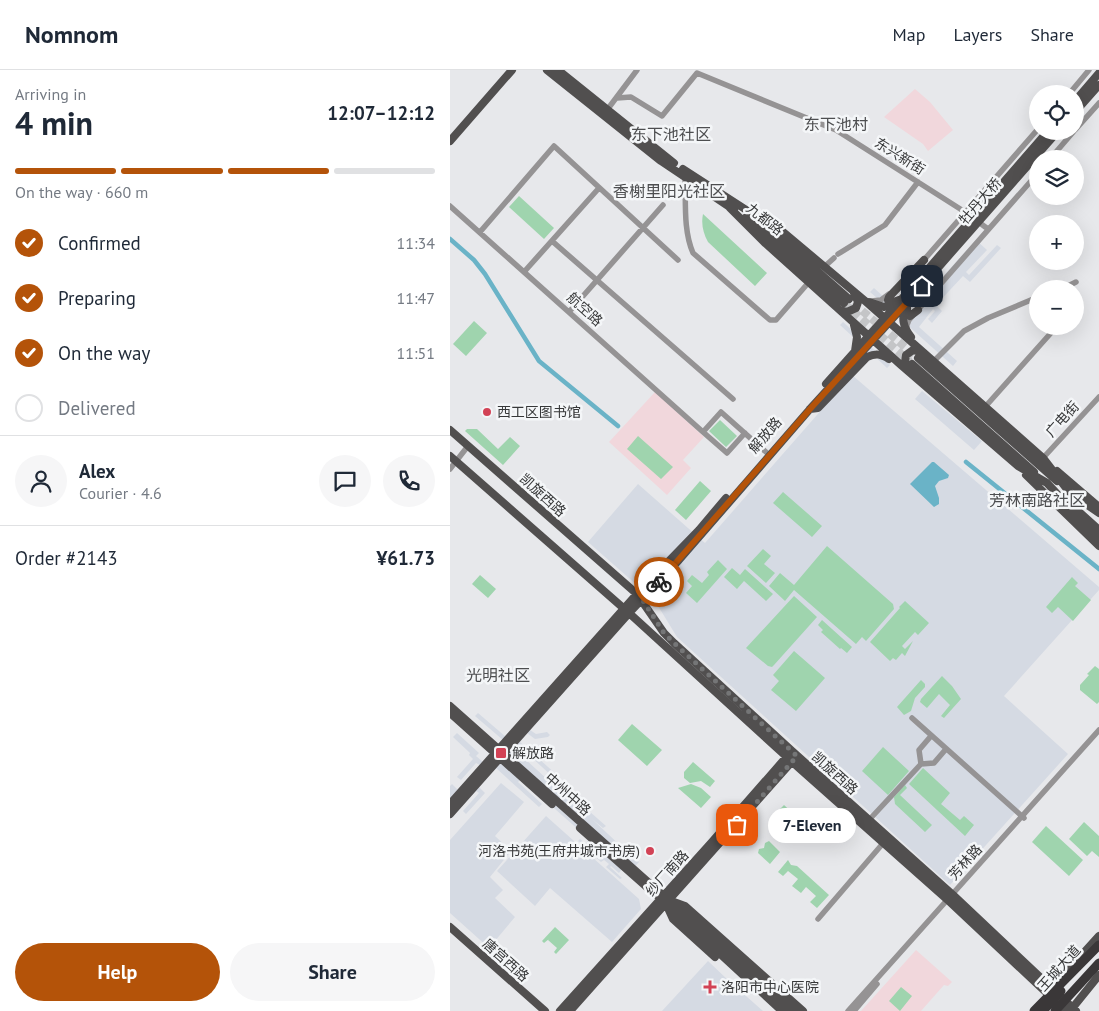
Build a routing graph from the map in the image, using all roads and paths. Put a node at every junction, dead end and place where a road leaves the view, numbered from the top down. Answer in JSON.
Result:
{"nodes":[{"id":1,"x":506,"y":70,"type":"edge"},
{"id":2,"x":512,"y":70,"type":"edge"},
{"id":3,"x":546,"y":70,"type":"edge"},
{"id":4,"x":558,"y":70,"type":"edge"},
{"id":5,"x":636,"y":70,"type":"edge"},
{"id":6,"x":1089,"y":70,"type":"edge"},
{"id":7,"x":1099,"y":73,"type":"edge"},
{"id":8,"x":1076,"y":85,"type":"edge"},
{"id":9,"x":1099,"y":85,"type":"edge"},
{"id":10,"x":1084,"y":90,"type":"edge"},
{"id":11,"x":617,"y":98,"type":"junction"},
{"id":12,"x":1084,"y":102,"type":"edge"},
{"id":13,"x":1099,"y":103,"type":"edge"},
{"id":14,"x":607,"y":110,"type":"junction"},
{"id":15,"x":1084,"y":120,"type":"edge"},
{"id":16,"x":450,"y":134,"type":"edge"},
{"id":17,"x":1029,"y":139,"type":"edge"},
{"id":18,"x":1040,"y":140,"type":"edge"},
{"id":19,"x":1050,"y":140,"type":"edge"},
{"id":20,"x":1067,"y":140,"type":"edge"},
{"id":21,"x":450,"y":141,"type":"edge"},
{"id":22,"x":1058,"y":150,"type":"edge"},
{"id":23,"x":685,"y":177,"type":"junction"},
{"id":24,"x":918,"y":182,"type":"junction"},
{"id":25,"x":1029,"y":183,"type":"edge"},
{"id":26,"x":599,"y":188,"type":"junction"},
{"id":27,"x":663,"y":205,"type":"dead end"},
{"id":28,"x":450,"y":206,"type":"edge"},
{"id":29,"x":730,"y":208,"type":"junction"},
{"id":30,"x":965,"y":212,"type":"junction"},
{"id":31,"x":751,"y":213,"type":"junction"},
{"id":32,"x":643,"y":228,"type":"junction"},
{"id":33,"x":988,"y":229,"type":"junction"},
{"id":34,"x":480,"y":232,"type":"junction"},
{"id":35,"x":552,"y":241,"type":"junction"},
{"id":36,"x":678,"y":260,"type":"dead end"},
{"id":37,"x":924,"y":260,"type":"junction"},
{"id":38,"x":824,"y":267,"type":"junction"},
{"id":39,"x":524,"y":272,"type":"junction"},
{"id":40,"x":597,"y":281,"type":"junction"},
{"id":41,"x":809,"y":282,"type":"junction"},
{"id":42,"x":919,"y":284,"type":"junction"},
{"id":43,"x":849,"y":298,"type":"junction"},
{"id":44,"x":864,"y":300,"type":"junction"},
{"id":45,"x":905,"y":300,"type":"junction"},
{"id":46,"x":1029,"y":301,"type":"edge"},
{"id":47,"x":838,"y":309,"type":"junction"},
{"id":48,"x":918,"y":310,"type":"junction"},
{"id":49,"x":570,"y":312,"type":"junction"},
{"id":50,"x":887,"y":320,"type":"junction"},
{"id":51,"x":854,"y":324,"type":"junction"},
{"id":52,"x":1049,"y":335,"type":"edge"},
{"id":53,"x":910,"y":336,"type":"junction"},
{"id":54,"x":870,"y":338,"type":"junction"},
{"id":55,"x":855,"y":351,"type":"junction"},
{"id":56,"x":932,"y":359,"type":"junction"},
{"id":57,"x":910,"y":364,"type":"junction"},
{"id":58,"x":1099,"y":398,"type":"edge"},
{"id":59,"x":733,"y":399,"type":"dead end"},
{"id":60,"x":985,"y":406,"type":"junction"},
{"id":61,"x":810,"y":409,"type":"junction"},
{"id":62,"x":450,"y":430,"type":"edge"},
{"id":63,"x":703,"y":432,"type":"junction"},
{"id":64,"x":745,"y":433,"type":"junction"},
{"id":65,"x":468,"y":446,"type":"junction"},
{"id":66,"x":766,"y":452,"type":"junction"},
{"id":67,"x":1043,"y":458,"type":"junction"},
{"id":68,"x":453,"y":461,"type":"edge"},
{"id":69,"x":1018,"y":466,"type":"junction"},
{"id":70,"x":450,"y":469,"type":"edge"},
{"id":71,"x":1047,"y":483,"type":"junction"},
{"id":72,"x":1070,"y":493,"type":"junction"},
{"id":73,"x":1099,"y":507,"type":"edge"},
{"id":74,"x":1099,"y":513,"type":"edge"},
{"id":75,"x":1099,"y":519,"type":"edge"},
{"id":76,"x":1099,"y":530,"type":"edge"},
{"id":77,"x":1086,"y":534,"type":"junction"},
{"id":78,"x":1099,"y":539,"type":"edge"},
{"id":79,"x":1099,"y":546,"type":"edge"},
{"id":80,"x":640,"y":596,"type":"junction"},
{"id":81,"x":627,"y":611,"type":"junction"},
{"id":82,"x":450,"y":706,"type":"edge"},
{"id":83,"x":450,"y":712,"type":"edge"},
{"id":84,"x":912,"y":718,"type":"dead end"},
{"id":85,"x":1099,"y":730,"type":"edge"},
{"id":86,"x":1099,"y":734,"type":"edge"},
{"id":87,"x":931,"y":736,"type":"junction"},
{"id":88,"x":946,"y":749,"type":"junction"},
{"id":89,"x":500,"y":753,"type":"junction"},
{"id":90,"x":792,"y":756,"type":"junction"},
{"id":91,"x":921,"y":764,"type":"junction"},
{"id":92,"x":450,"y":804,"type":"edge"},
{"id":93,"x":450,"y":814,"type":"edge"},
{"id":94,"x":1023,"y":818,"type":"junction"},
{"id":95,"x":870,"y":820,"type":"junction"},
{"id":96,"x":886,"y":840,"type":"junction"},
{"id":97,"x":951,"y":898,"type":"junction"},
{"id":98,"x":665,"y":900,"type":"junction"},
{"id":99,"x":818,"y":919,"type":"dead end"},
{"id":100,"x":450,"y":927,"type":"edge"},
{"id":101,"x":450,"y":933,"type":"edge"},
{"id":102,"x":1099,"y":937,"type":"edge"},
{"id":103,"x":717,"y":943,"type":"junction"},
{"id":104,"x":1097,"y":947,"type":"edge"},
{"id":105,"x":743,"y":957,"type":"junction"},
{"id":106,"x":1099,"y":965,"type":"edge"},
{"id":107,"x":1096,"y":978,"type":"edge"},
{"id":108,"x":1052,"y":990,"type":"junction"},
{"id":109,"x":1066,"y":1008,"type":"edge"},
{"id":110,"x":538,"y":1011,"type":"edge"},
{"id":111,"x":545,"y":1011,"type":"edge"},
{"id":112,"x":560,"y":1011,"type":"edge"},
{"id":113,"x":570,"y":1011,"type":"edge"},
{"id":114,"x":775,"y":1011,"type":"edge"},
{"id":115,"x":782,"y":1011,"type":"edge"},
{"id":116,"x":793,"y":1011,"type":"edge"},
{"id":117,"x":803,"y":1011,"type":"edge"},
{"id":118,"x":848,"y":1011,"type":"edge"},
{"id":119,"x":854,"y":1011,"type":"edge"},
{"id":120,"x":1032,"y":1011,"type":"edge"},
{"id":121,"x":1038,"y":1011,"type":"edge"},
{"id":122,"x":1043,"y":1011,"type":"edge"}],
"edges":[{"from":1,"to":16,"type":"main road"},
{"from":2,"to":21,"type":"main road"},
{"from":3,"to":23,"type":"main road","name":"九都路"},
{"from":4,"to":14,"type":"main road","name":"九都路"},
{"from":5,"to":11,"type":"street"},
{"from":6,"to":8,"type":"street"},
{"from":7,"to":10,"type":"main road"},
{"from":9,"to":12,"type":"main road"},
{"from":11,"to":14,"type":"street"},
{"from":11,"to":24,"type":"street","name":"东兴新街"},
{"from":13,"to":15,"type":"street"},
{"from":14,"to":31,"type":"main road","name":"九都路"},
{"from":17,"to":30,"type":"street"},
{"from":18,"to":42,"type":"main road","name":"牡丹大桥","bridge":true},
{"from":19,"to":42,"type":"main road","name":"牡丹大桥","bridge":true},
{"from":20,"to":22,"type":"street"},
{"from":23,"to":29,"type":"main road","name":"九都路"},
{"from":23,"to":41,"type":"street"},
{"from":24,"to":30,"type":"street","name":"东兴新街"},
{"from":24,"to":38,"type":"street"},
{"from":25,"to":33,"type":"street"},
{"from":26,"to":32,"type":"street"},
{"from":26,"to":34,"type":"street"},
{"from":26,"to":35,"type":"street"},
{"from":27,"to":32,"type":"street"},
{"from":28,"to":34,"type":"street","name":"航空路"},
{"from":29,"to":41,"type":"main road"},
{"from":29,"to":43,"type":"main road","name":"九都路"},
{"from":30,"to":33,"type":"street","name":"东兴新街"},
{"from":30,"to":37,"type":"street"},
{"from":31,"to":38,"type":"main road"},
{"from":31,"to":43,"type":"main road","name":"九都路"},
{"from":32,"to":36,"type":"street"},
{"from":32,"to":40,"type":"street"},
{"from":33,"to":48,"type":"street"},
{"from":34,"to":39,"type":"street","name":"航空路"},
{"from":35,"to":39,"type":"street"},
{"from":35,"to":40,"type":"street"},
{"from":37,"to":44,"type":"street"},
{"from":37,"to":45,"type":"main road"},
{"from":38,"to":43,"type":"main road"},
{"from":39,"to":49,"type":"street","name":"航空路"},
{"from":40,"to":49,"type":"street"},
{"from":40,"to":59,"type":"street"},
{"from":41,"to":47,"type":"main road"},
{"from":42,"to":45,"type":"main road","name":"解放路"},
{"from":43,"to":44,"type":"main road"},
{"from":43,"to":47,"type":"main road"},
{"from":44,"to":45,"type":"main road"},
{"from":44,"to":50,"type":"main road"},
{"from":45,"to":48,"type":"main road"},
{"from":45,"to":50,"type":"main road","name":"解放路"},
{"from":45,"to":53,"type":"main road"},
{"from":46,"to":56,"type":"street"},
{"from":47,"to":51,"type":"main road"},
{"from":48,"to":53,"type":"street"},
{"from":49,"to":63,"type":"street","name":"航空路"},
{"from":50,"to":54,"type":"main road","name":"解放路"},
{"from":50,"to":56,"type":"main road"},
{"from":51,"to":54,"type":"main road"},
{"from":51,"to":55,"type":"main road"},
{"from":52,"to":60,"type":"street"},
{"from":53,"to":56,"type":"main road"},
{"from":54,"to":55,"type":"main road","name":"解放路"},
{"from":54,"to":57,"type":"main road"},
{"from":54,"to":61,"type":"main road","name":"解放路"},
{"from":55,"to":66,"type":"main road","name":"解放路"},
{"from":56,"to":57,"type":"main road"},
{"from":56,"to":60,"type":"main road"},
{"from":57,"to":61,"type":"main road"},
{"from":57,"to":69,"type":"main road"},
{"from":57,"to":71,"type":"main road"},
{"from":57,"to":72,"type":"main road"},
{"from":58,"to":67,"type":"street","name":"广电街"},
{"from":60,"to":67,"type":"main road"},
{"from":61,"to":80,"type":"main road","name":"解放路"},
{"from":62,"to":65,"type":"main road","name":"凯旋西路"},
{"from":63,"to":64,"type":"street","name":"航空路"},
{"from":63,"to":64,"type":"street"},
{"from":64,"to":66,"type":"street"},
{"from":65,"to":68,"type":"street"},
{"from":65,"to":80,"type":"main road","name":"凯旋西路"},
{"from":66,"to":80,"type":"main road","name":"解放路"},
{"from":67,"to":72,"type":"main road"},
{"from":67,"to":73,"type":"main road"},
{"from":68,"to":70,"type":"street"},
{"from":68,"to":81,"type":"main road","name":"凯旋西路"},
{"from":69,"to":71,"type":"main road"},
{"from":69,"to":77,"type":"main road"},
{"from":71,"to":76,"type":"main road"},
{"from":71,"to":77,"type":"main road"},
{"from":71,"to":78,"type":"main road"},
{"from":72,"to":74,"type":"main road"},
{"from":72,"to":75,"type":"main road"},
{"from":77,"to":79,"type":"main road"},
{"from":80,"to":81,"type":"main road","name":"解放路"},
{"from":80,"to":90,"type":"main road","name":"凯旋西路"},
{"from":81,"to":89,"type":"main road","name":"解放路"},
{"from":81,"to":90,"type":"main road","name":"凯旋西路"},
{"from":82,"to":89,"type":"main road","name":"中州中路"},
{"from":83,"to":89,"type":"main road","name":"中州中路"},
{"from":84,"to":87,"type":"street"},
{"from":85,"to":94,"type":"street","name":"芳林路"},
{"from":86,"to":94,"type":"street","name":"芳林路"},
{"from":87,"to":88,"type":"street"},
{"from":87,"to":91,"type":"street"},
{"from":88,"to":91,"type":"street"},
{"from":88,"to":94,"type":"street"},
{"from":89,"to":92,"type":"main road","name":"解放路"},
{"from":89,"to":93,"type":"main road","name":"解放路"},
{"from":89,"to":98,"type":"main road","name":"中州中路"},
{"from":90,"to":95,"type":"main road","name":"凯旋西路"},
{"from":90,"to":96,"type":"main road","name":"凯旋西路"},
{"from":90,"to":98,"type":"main road","name":"纱厂南路"},
{"from":91,"to":95,"type":"street"},
{"from":94,"to":97,"type":"street","name":"芳林路"},
{"from":95,"to":96,"type":"main road","name":"凯旋西路"},
{"from":96,"to":97,"type":"main road","name":"凯旋西路"},
{"from":96,"to":99,"type":"street"},
{"from":97,"to":108,"type":"main road","name":"凯旋西路"},
{"from":97,"to":118,"type":"street","name":"芳林路"},
{"from":97,"to":119,"type":"street","name":"芳林路"},
{"from":98,"to":103,"type":"main road","name":"中州中路"},
{"from":98,"to":105,"type":"main road","name":"中州中路"},
{"from":98,"to":112,"type":"main road","name":"纱厂南路"},
{"from":98,"to":113,"type":"main road","name":"纱厂南路"},
{"from":98,"to":114,"type":"main road","name":"中州中路"},
{"from":98,"to":115,"type":"main road","name":"中州中路"},
{"from":100,"to":111,"type":"main road","name":"唐宫西路"},
{"from":101,"to":110,"type":"main road","name":"唐宫西路"},
{"from":102,"to":104,"type":"main road"},
{"from":102,"to":108,"type":"main road"},
{"from":103,"to":105,"type":"main road"},
{"from":103,"to":116,"type":"main road","name":"中州中路"},
{"from":104,"to":108,"type":"main road","name":"王城大道"},
{"from":104,"to":120,"type":"highway","bridge":true},
{"from":104,"to":122,"type":"highway","name":"王城大道","bridge":true},
{"from":105,"to":117,"type":"main road","name":"中州中路"},
{"from":106,"to":109,"type":"highway","name":"王城大道","bridge":true},
{"from":106,"to":109,"type":"main road","name":"王城大道"},
{"from":107,"to":109,"type":"main road"},
{"from":108,"to":109,"type":"main road","name":"凯旋西路"},
{"from":108,"to":120,"type":"main road"},
{"from":108,"to":121,"type":"main road","name":"王城大道"}]}
